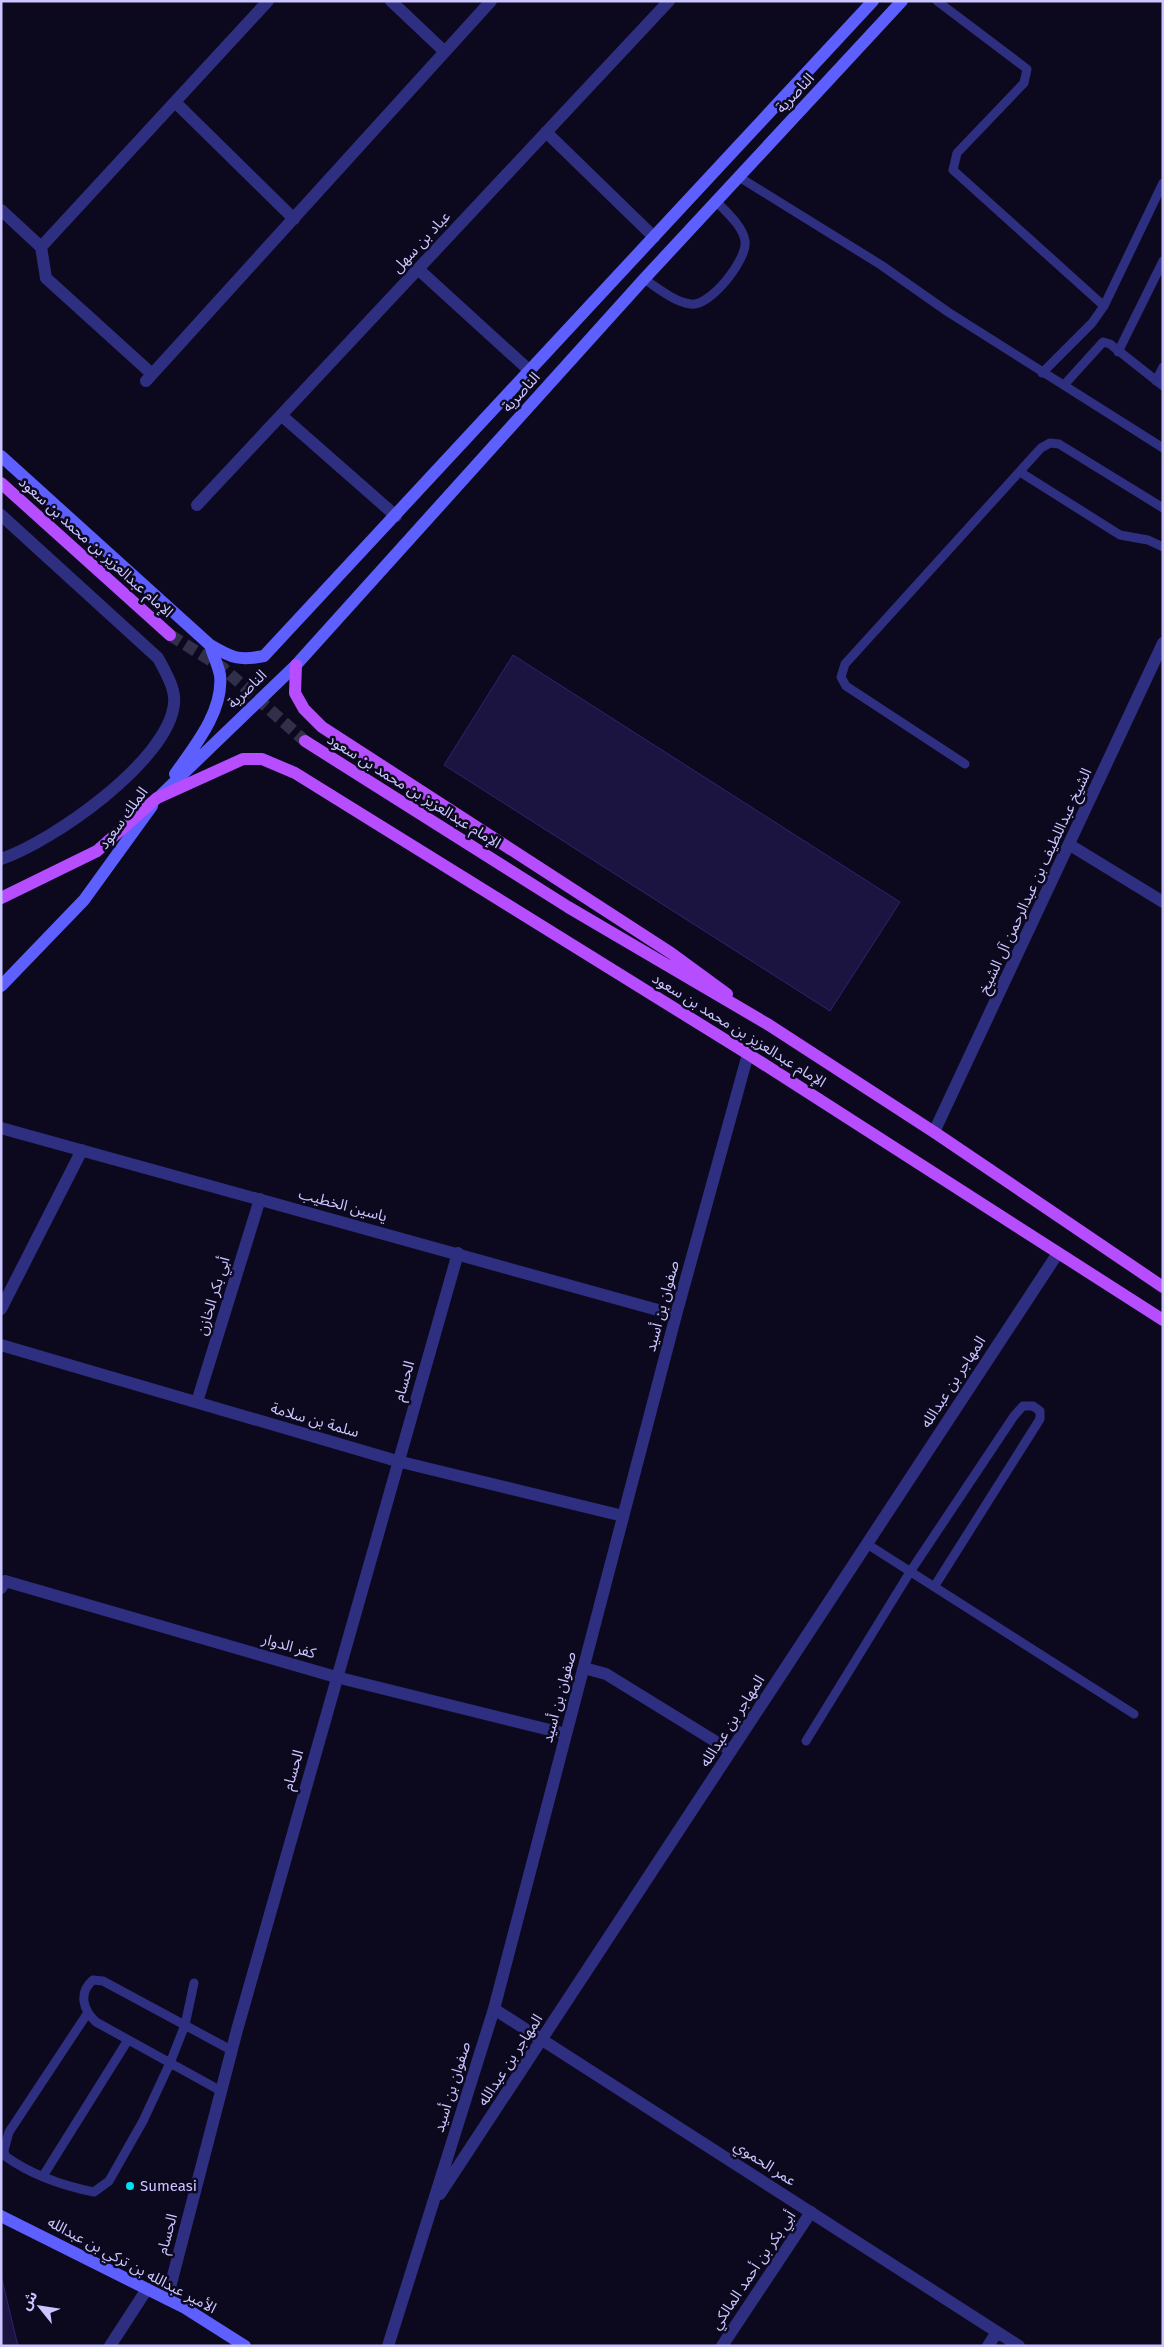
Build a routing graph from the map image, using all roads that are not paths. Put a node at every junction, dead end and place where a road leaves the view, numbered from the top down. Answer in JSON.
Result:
{"nodes":[{"id":1,"x":268,"y":1,"type":"edge"},
{"id":2,"x":391,"y":1,"type":"edge"},
{"id":3,"x":491,"y":1,"type":"edge"},
{"id":4,"x":668,"y":1,"type":"edge"},
{"id":5,"x":873,"y":1,"type":"edge"},
{"id":6,"x":902,"y":1,"type":"edge"},
{"id":7,"x":936,"y":1,"type":"edge"},
{"id":8,"x":445,"y":52,"type":"junction"},
{"id":9,"x":175,"y":102,"type":"junction"},
{"id":10,"x":546,"y":132,"type":"junction"},
{"id":11,"x":739,"y":177,"type":"junction"},
{"id":12,"x":1163,"y":183,"type":"edge"},
{"id":13,"x":716,"y":201,"type":"junction"},
{"id":14,"x":1,"y":210,"type":"edge"},
{"id":15,"x":294,"y":219,"type":"junction"},
{"id":16,"x":654,"y":237,"type":"junction"},
{"id":17,"x":41,"y":247,"type":"junction"},
{"id":18,"x":1163,"y":261,"type":"edge"},
{"id":19,"x":418,"y":269,"type":"junction"},
{"id":20,"x":644,"y":279,"type":"junction"},
{"id":21,"x":1104,"y":306,"type":"junction"},
{"id":22,"x":1118,"y":352,"type":"junction"},
{"id":23,"x":1163,"y":367,"type":"edge"},
{"id":24,"x":530,"y":371,"type":"junction"},
{"id":25,"x":1042,"y":373,"type":"junction"},
{"id":26,"x":1159,"y":384,"type":"edge"},
{"id":27,"x":1064,"y":385,"type":"junction"},
{"id":28,"x":281,"y":415,"type":"junction"},
{"id":29,"x":1163,"y":448,"type":"edge"},
{"id":30,"x":1,"y":456,"type":"edge"},
{"id":31,"x":1020,"y":472,"type":"junction"},
{"id":32,"x":1,"y":484,"type":"edge"},
{"id":33,"x":197,"y":505,"type":"dead end"},
{"id":34,"x":1163,"y":508,"type":"edge"},
{"id":35,"x":1,"y":515,"type":"edge"},
{"id":36,"x":396,"y":516,"type":"junction"},
{"id":37,"x":1163,"y":547,"type":"edge"},
{"id":38,"x":170,"y":635,"type":"tunnel mouth"},
{"id":39,"x":1163,"y":643,"type":"edge"},
{"id":40,"x":210,"y":645,"type":"junction"},
{"id":41,"x":296,"y":665,"type":"junction"},
{"id":42,"x":306,"y":741,"type":"tunnel mouth"},
{"id":43,"x":965,"y":764,"type":"dead end"},
{"id":44,"x":157,"y":798,"type":"junction"},
{"id":45,"x":1070,"y":845,"type":"junction"},
{"id":46,"x":1,"y":859,"type":"edge"},
{"id":47,"x":1,"y":898,"type":"edge"},
{"id":48,"x":1163,"y":902,"type":"edge"},
{"id":49,"x":1,"y":986,"type":"edge"},
{"id":50,"x":769,"y":1025,"type":"junction"},
{"id":51,"x":748,"y":1054,"type":"junction"},
{"id":52,"x":1,"y":1128,"type":"edge"},
{"id":53,"x":934,"y":1132,"type":"junction"},
{"id":54,"x":82,"y":1150,"type":"junction"},
{"id":55,"x":260,"y":1199,"type":"junction"},
{"id":56,"x":458,"y":1253,"type":"junction"},
{"id":57,"x":1058,"y":1253,"type":"junction"},
{"id":58,"x":1163,"y":1287,"type":"edge"},
{"id":59,"x":1,"y":1309,"type":"edge"},
{"id":60,"x":676,"y":1315,"type":"junction"},
{"id":61,"x":1163,"y":1320,"type":"edge"},
{"id":62,"x":1,"y":1345,"type":"edge"},
{"id":63,"x":196,"y":1402,"type":"junction"},
{"id":64,"x":397,"y":1462,"type":"junction"},
{"id":65,"x":623,"y":1516,"type":"junction"},
{"id":66,"x":867,"y":1544,"type":"junction"},
{"id":67,"x":910,"y":1572,"type":"junction"},
{"id":68,"x":3,"y":1584,"type":"edge"},
{"id":69,"x":934,"y":1587,"type":"junction"},
{"id":70,"x":584,"y":1668,"type":"junction"},
{"id":71,"x":336,"y":1677,"type":"junction"},
{"id":72,"x":1134,"y":1714,"type":"dead end"},
{"id":73,"x":566,"y":1734,"type":"junction"},
{"id":74,"x":806,"y":1741,"type":"dead end"},
{"id":75,"x":731,"y":1751,"type":"junction"},
{"id":76,"x":194,"y":1983,"type":"dead end"},
{"id":77,"x":494,"y":2009,"type":"junction"},
{"id":78,"x":87,"y":2014,"type":"junction"},
{"id":79,"x":185,"y":2025,"type":"junction"},
{"id":80,"x":543,"y":2039,"type":"junction"},
{"id":81,"x":128,"y":2040,"type":"junction"},
{"id":82,"x":231,"y":2050,"type":"junction"},
{"id":83,"x":170,"y":2063,"type":"junction"},
{"id":84,"x":221,"y":2091,"type":"junction"},
{"id":85,"x":43,"y":2176,"type":"junction"},
{"id":86,"x":432,"y":2206,"type":"junction"},
{"id":87,"x":811,"y":2212,"type":"junction"},
{"id":88,"x":1,"y":2216,"type":"edge"},
{"id":89,"x":147,"y":2289,"type":"junction"},
{"id":90,"x":167,"y":2299,"type":"junction"},
{"id":91,"x":997,"y":2332,"type":"junction"},
{"id":92,"x":110,"y":2346,"type":"edge"},
{"id":93,"x":245,"y":2346,"type":"edge"},
{"id":94,"x":388,"y":2346,"type":"edge"},
{"id":95,"x":722,"y":2346,"type":"edge"},
{"id":96,"x":988,"y":2346,"type":"edge"},
{"id":97,"x":1019,"y":2346,"type":"edge"}],
"edges":[{"from":1,"to":9,"type":"street"},
{"from":2,"to":8,"type":"street"},
{"from":3,"to":8,"type":"street"},
{"from":4,"to":10,"type":"street","name":"عباد بن سهل"},
{"from":5,"to":16,"type":"street","name":"الناصرية"},
{"from":6,"to":11,"type":"street","name":"الناصرية"},
{"from":7,"to":21,"type":"lane"},
{"from":8,"to":15,"type":"street"},
{"from":9,"to":15,"type":"street"},
{"from":9,"to":17,"type":"street"},
{"from":10,"to":16,"type":"street"},
{"from":10,"to":19,"type":"street","name":"عباد بن سهل"},
{"from":11,"to":13,"type":"street","name":"الناصرية"},
{"from":11,"to":25,"type":"lane"},
{"from":12,"to":21,"type":"lane"},
{"from":13,"to":20,"type":"street","name":"الناصرية"},
{"from":13,"to":20,"type":"lane"},
{"from":14,"to":17,"type":"street"},
{"from":15,"to":17,"type":"street"},
{"from":16,"to":24,"type":"street","name":"الناصرية"},
{"from":18,"to":22,"type":"lane"},
{"from":19,"to":24,"type":"street"},
{"from":19,"to":28,"type":"street","name":"عباد بن سهل"},
{"from":20,"to":41,"type":"street","name":"الناصرية"},
{"from":21,"to":25,"type":"lane"},
{"from":22,"to":26,"type":"lane"},
{"from":22,"to":27,"type":"lane"},
{"from":23,"to":26,"type":"lane"},
{"from":24,"to":36,"type":"street","name":"الناصرية"},
{"from":25,"to":27,"type":"lane"},
{"from":27,"to":29,"type":"lane"},
{"from":28,"to":33,"type":"street","name":"عباد بن سهل"},
{"from":28,"to":36,"type":"street"},
{"from":30,"to":40,"type":"street"},
{"from":31,"to":34,"type":"lane"},
{"from":31,"to":37,"type":"lane"},
{"from":31,"to":43,"type":"lane"},
{"from":32,"to":38,"type":"main road","name":"الإمام عبدالعزيز بن محمد بن سعود"},
{"from":35,"to":46,"type":"street"},
{"from":36,"to":40,"type":"street","name":"الناصرية"},
{"from":39,"to":45,"type":"street","name":"الشيخ عبداللطيف بن عبدالرحمن آل الشيخ"},
{"from":40,"to":44,"type":"street","name":"الملك سعود"},
{"from":41,"to":44,"type":"street","name":"الناصرية"},
{"from":41,"to":50,"type":"main road"},
{"from":42,"to":50,"type":"main road","name":"الإمام عبدالعزيز بن محمد بن سعود"},
{"from":44,"to":47,"type":"main road","name":"الإمام عبدالعزيز بن محمد بن سعود"},
{"from":44,"to":49,"type":"street","name":"الملك سعود"},
{"from":44,"to":51,"type":"main road","name":"الإمام عبدالعزيز بن محمد بن سعود"},
{"from":45,"to":48,"type":"street"},
{"from":45,"to":53,"type":"street","name":"الشيخ عبداللطيف بن عبدالرحمن آل الشيخ"},
{"from":50,"to":53,"type":"main road","name":"الإمام عبدالعزيز بن محمد بن سعود"},
{"from":51,"to":57,"type":"main road","name":"الإمام عبدالعزيز بن محمد بن سعود"},
{"from":51,"to":60,"type":"street","name":"صفوان بن أسيد"},
{"from":52,"to":54,"type":"street","name":"ياسين الخطيب"},
{"from":53,"to":58,"type":"main road","name":"الإمام عبدالعزيز بن محمد بن سعود"},
{"from":54,"to":55,"type":"street","name":"ياسين الخطيب"},
{"from":54,"to":59,"type":"street"},
{"from":55,"to":56,"type":"street","name":"ياسين الخطيب"},
{"from":55,"to":63,"type":"street","name":"أبي بكر الخازن"},
{"from":56,"to":60,"type":"street","name":"ياسين الخطيب"},
{"from":56,"to":64,"type":"street","name":"الحسام"},
{"from":57,"to":61,"type":"main road","name":"الإمام عبدالعزيز بن محمد بن سعود"},
{"from":57,"to":66,"type":"street","name":"المهاجر بن عبدالله"},
{"from":60,"to":65,"type":"street","name":"صفوان بن أسيد"},
{"from":62,"to":63,"type":"street","name":"سلمة بن سلامة"},
{"from":63,"to":64,"type":"street","name":"سلمة بن سلامة"},
{"from":64,"to":65,"type":"street","name":"سلمة بن سلامة"},
{"from":64,"to":71,"type":"street","name":"الحسام"},
{"from":65,"to":70,"type":"street","name":"صفوان بن أسيد"},
{"from":66,"to":67,"type":"lane"},
{"from":66,"to":75,"type":"street","name":"المهاجر بن عبدالله"},
{"from":67,"to":69,"type":"lane"},
{"from":67,"to":69,"type":"lane"},
{"from":67,"to":74,"type":"lane"},
{"from":68,"to":71,"type":"street","name":"كفر الدوار"},
{"from":69,"to":72,"type":"lane"},
{"from":70,"to":73,"type":"street","name":"صفوان بن أسيد"},
{"from":70,"to":75,"type":"street"},
{"from":71,"to":73,"type":"street","name":"كفر الدوار"},
{"from":71,"to":82,"type":"street","name":"الحسام"},
{"from":73,"to":77,"type":"street","name":"صفوان بن أسيد"},
{"from":75,"to":80,"type":"street","name":"المهاجر بن عبدالله"},
{"from":76,"to":79,"type":"lane"},
{"from":77,"to":80,"type":"street","name":"عمر الحموي"},
{"from":77,"to":86,"type":"street","name":"صفوان بن أسيد"},
{"from":78,"to":79,"type":"lane"},
{"from":78,"to":81,"type":"lane"},
{"from":78,"to":85,"type":"lane"},
{"from":79,"to":82,"type":"lane"},
{"from":79,"to":83,"type":"lane"},
{"from":80,"to":86,"type":"street","name":"المهاجر بن عبدالله"},
{"from":80,"to":87,"type":"street","name":"عمر الحموي"},
{"from":81,"to":83,"type":"lane"},
{"from":81,"to":85,"type":"lane"},
{"from":82,"to":84,"type":"street","name":"الحسام"},
{"from":83,"to":84,"type":"lane"},
{"from":83,"to":85,"type":"lane"},
{"from":84,"to":90,"type":"street","name":"الحسام"},
{"from":86,"to":94,"type":"street","name":"صفوان بن أسيد"},
{"from":87,"to":91,"type":"street","name":"عمر الحموي"},
{"from":87,"to":95,"type":"street","name":"أبي بكر بن أحمد المالكي"},
{"from":88,"to":89,"type":"street","name":"الأمير عبدالله بن تركي بن عبدالله"},
{"from":89,"to":90,"type":"street","name":"الأمير عبدالله بن تركي بن عبدالله"},
{"from":89,"to":92,"type":"street"},
{"from":90,"to":93,"type":"street","name":"الأمير عبدالله بن تركي بن عبدالله"},
{"from":91,"to":96,"type":"street"},
{"from":91,"to":97,"type":"street","name":"عمر الحموي"}]}
